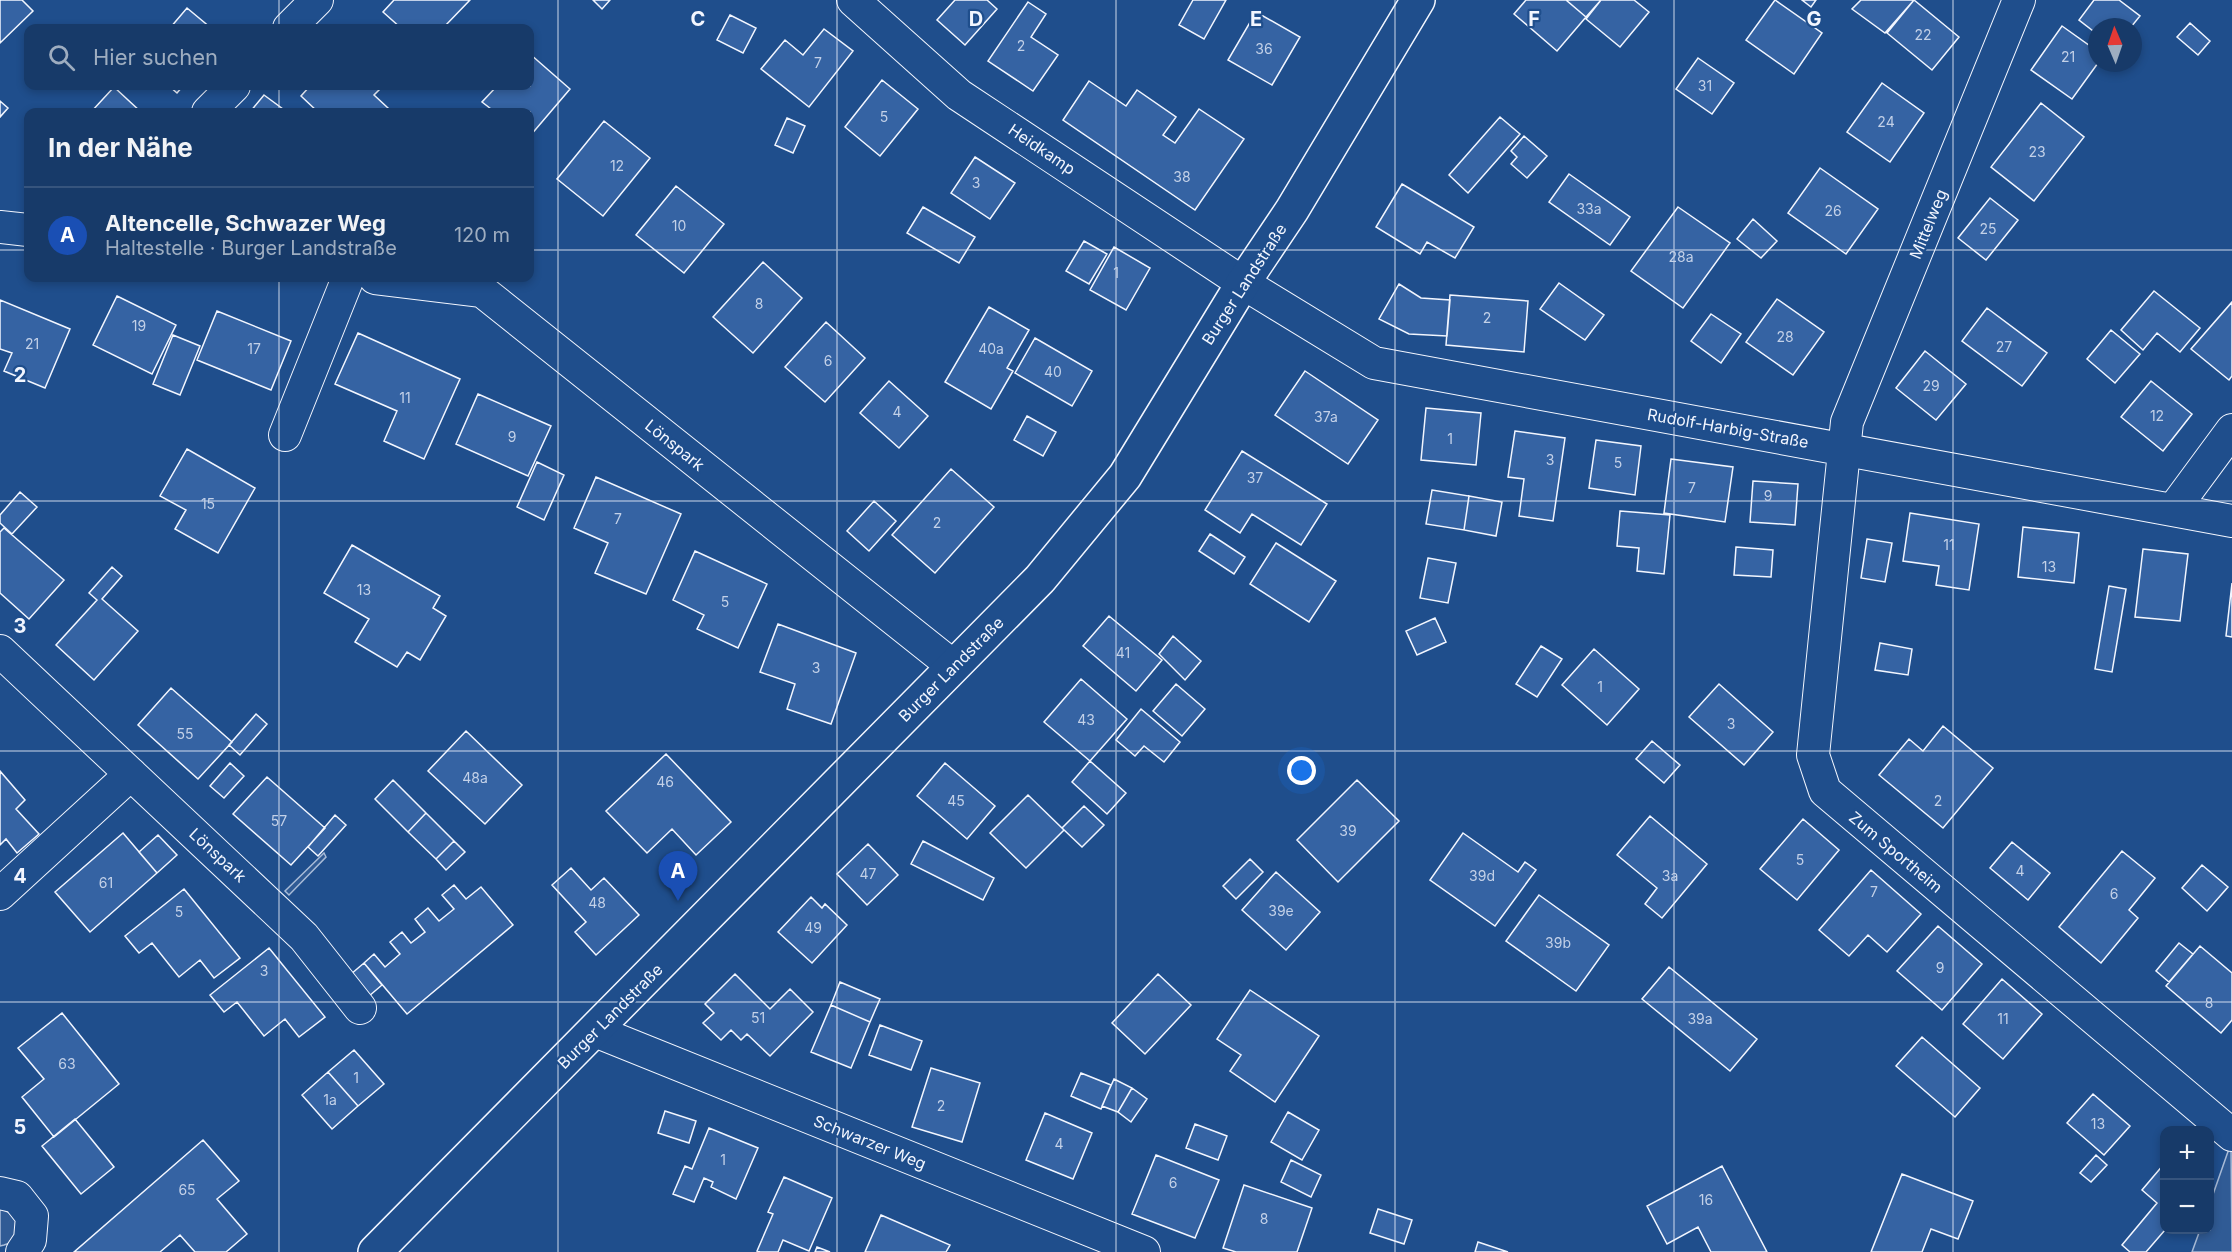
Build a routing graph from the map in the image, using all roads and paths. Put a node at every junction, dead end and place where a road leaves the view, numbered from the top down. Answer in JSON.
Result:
{"nodes":[{"id":1,"x":317,"y":0,"type":"edge"},
{"id":2,"x":853,"y":0,"type":"edge"},
{"id":3,"x":1418,"y":0,"type":"edge"},
{"id":4,"x":2019,"y":0,"type":"edge"},
{"id":5,"x":293,"y":24,"type":"edge"},
{"id":6,"x":230,"y":90,"type":"edge"},
{"id":7,"x":212,"y":108,"type":"edge"},
{"id":8,"x":0,"y":227,"type":"edge"},
{"id":9,"x":24,"y":230,"type":"edge"},
{"id":10,"x":346,"y":282,"type":"edge"},
{"id":11,"x":408,"y":282,"type":"edge"},
{"id":12,"x":1243,"y":283,"type":"junction"},
{"id":13,"x":2232,"y":430,"type":"edge"},
{"id":14,"x":285,"y":435,"type":"dead end"},
{"id":15,"x":1844,"y":449,"type":"junction"},
{"id":16,"x":2173,"y":510,"type":"junction"},
{"id":17,"x":2232,"y":521,"type":"edge"},
{"id":18,"x":0,"y":651,"type":"edge"},
{"id":19,"x":953,"y":666,"type":"junction"},
{"id":20,"x":131,"y":774,"type":"junction"},
{"id":21,"x":0,"y":894,"type":"edge"},
{"id":22,"x":360,"y":1008,"type":"dead end"},
{"id":23,"x":596,"y":1031,"type":"junction"},
{"id":24,"x":2232,"y":1135,"type":"edge"},
{"id":25,"x":0,"y":1193,"type":"edge"},
{"id":26,"x":22,"y":1252,"type":"edge"},
{"id":27,"x":375,"y":1252,"type":"edge"},
{"id":28,"x":1144,"y":1252,"type":"edge"}],
"edges":[{"from":1,"to":5,"type":"street"},
{"from":2,"to":12,"type":"street","name":"Heidkamp"},
{"from":3,"to":12,"type":"street","name":"Burger Landstraße"},
{"from":4,"to":15,"type":"street","name":"Mittelweg"},
{"from":6,"to":7,"type":"street"},
{"from":8,"to":9,"type":"street"},
{"from":10,"to":14,"type":"street"},
{"from":11,"to":19,"type":"street","name":"Lönspark"},
{"from":12,"to":15,"type":"street","name":"Rudolf-Harbig-Straße"},
{"from":12,"to":19,"type":"street","name":"Burger Landstraße"},
{"from":13,"to":16,"type":"street"},
{"from":15,"to":16,"type":"street","name":"Rudolf-Harbig-Straße"},
{"from":15,"to":24,"type":"street","name":"Zum Sportheim"},
{"from":16,"to":17,"type":"street","name":"Rudolf-Harbig-Straße"},
{"from":18,"to":20,"type":"street","name":"Lönspark"},
{"from":19,"to":23,"type":"street","name":"Burger Landstraße"},
{"from":20,"to":21,"type":"street"},
{"from":20,"to":22,"type":"street","name":"Lönspark"},
{"from":23,"to":27,"type":"street","name":"Burger Landstraße"},
{"from":23,"to":28,"type":"street","name":"Schwarzer Weg"},
{"from":25,"to":26,"type":"street"}]}
